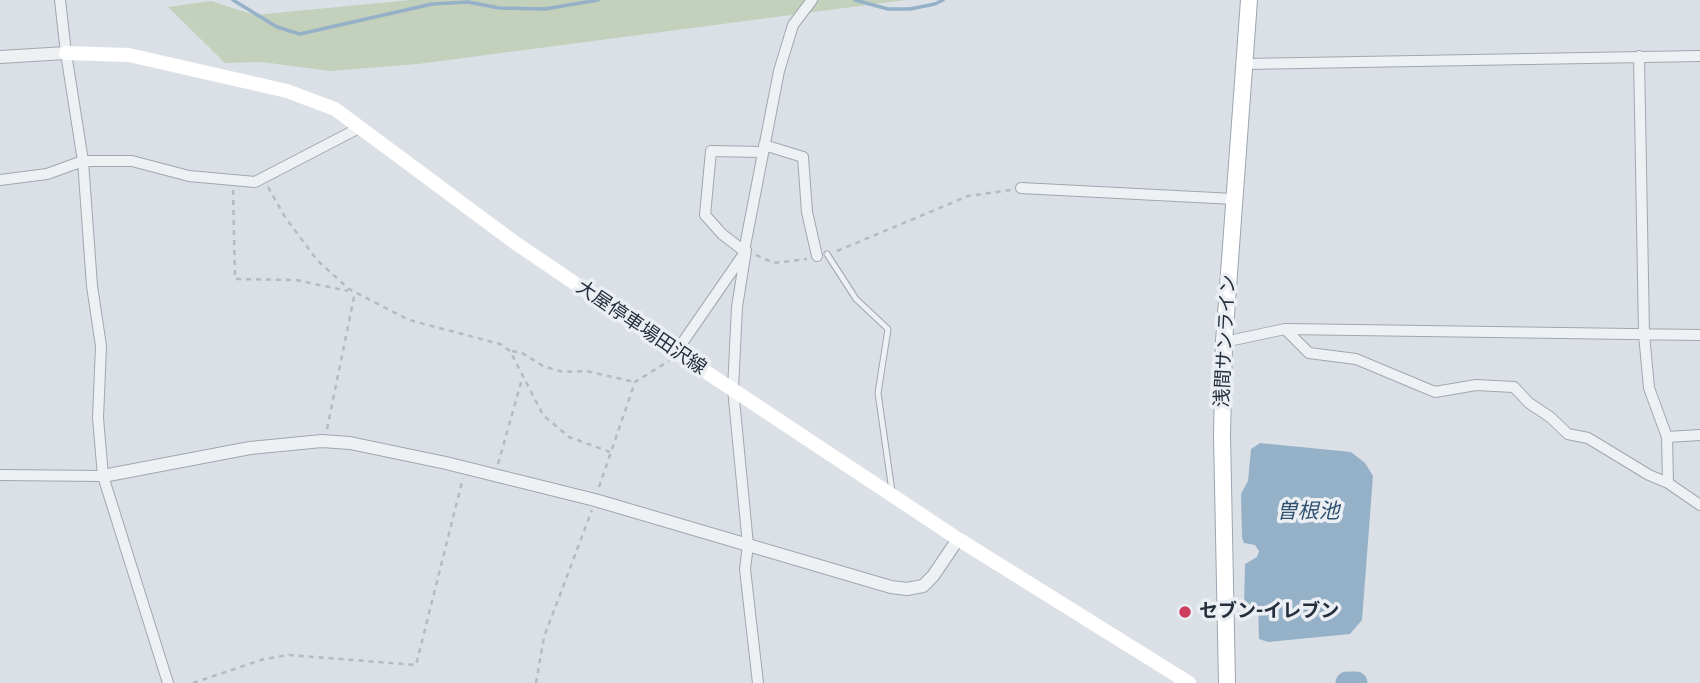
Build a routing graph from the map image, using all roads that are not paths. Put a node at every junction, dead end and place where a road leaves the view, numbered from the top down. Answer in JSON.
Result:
{"nodes":[{"id":1,"x":60,"y":0,"type":"edge"},
{"id":2,"x":812,"y":0,"type":"edge"},
{"id":3,"x":1249,"y":0,"type":"edge"},
{"id":4,"x":66,"y":53,"type":"junction"},
{"id":5,"x":1700,"y":55,"type":"edge"},
{"id":6,"x":1639,"y":56,"type":"junction"},
{"id":7,"x":0,"y":57,"type":"edge"},
{"id":8,"x":1245,"y":64,"type":"junction"},
{"id":9,"x":359,"y":128,"type":"junction"},
{"id":10,"x":763,"y":149,"type":"junction"},
{"id":11,"x":83,"y":161,"type":"junction"},
{"id":12,"x":0,"y":180,"type":"edge"},
{"id":13,"x":1021,"y":188,"type":"road end"},
{"id":14,"x":1234,"y":199,"type":"junction"},
{"id":15,"x":745,"y":250,"type":"junction"},
{"id":16,"x":822,"y":255,"type":"joint"},
{"id":17,"x":1285,"y":329,"type":"junction"},
{"id":18,"x":1644,"y":334,"type":"junction"},
{"id":19,"x":1700,"y":335,"type":"edge"},
{"id":20,"x":1224,"y":342,"type":"junction"},
{"id":21,"x":676,"y":352,"type":"junction"},
{"id":22,"x":733,"y":389,"type":"junction"},
{"id":23,"x":1700,"y":435,"type":"edge"},
{"id":24,"x":1667,"y":437,"type":"junction"},
{"id":25,"x":0,"y":475,"type":"edge"},
{"id":26,"x":103,"y":477,"type":"junction"},
{"id":27,"x":1668,"y":483,"type":"junction"},
{"id":28,"x":892,"y":494,"type":"junction"},
{"id":29,"x":1700,"y":505,"type":"edge"},
{"id":30,"x":958,"y":539,"type":"junction"},
{"id":31,"x":748,"y":545,"type":"junction"},
{"id":32,"x":168,"y":683,"type":"edge"},
{"id":33,"x":758,"y":683,"type":"edge"},
{"id":34,"x":1189,"y":683,"type":"edge"},
{"id":35,"x":1227,"y":683,"type":"edge"}],
"edges":[{"from":1,"to":4,"type":"street"},
{"from":2,"to":10,"type":"street"},
{"from":3,"to":8,"type":"main road","name":"浅間サンライン"},
{"from":4,"to":7,"type":"street"},
{"from":4,"to":9,"type":"main road","name":"大屋停車場田沢線"},
{"from":4,"to":11,"type":"street"},
{"from":5,"to":6,"type":"street"},
{"from":6,"to":8,"type":"street"},
{"from":6,"to":18,"type":"street"},
{"from":8,"to":14,"type":"main road","name":"浅間サンライン"},
{"from":9,"to":11,"type":"street"},
{"from":9,"to":21,"type":"main road","name":"大屋停車場田沢線"},
{"from":10,"to":15,"type":"street"},
{"from":10,"to":15,"type":"street"},
{"from":10,"to":16,"type":"street"},
{"from":11,"to":12,"type":"street"},
{"from":11,"to":26,"type":"street"},
{"from":13,"to":14,"type":"street"},
{"from":14,"to":20,"type":"main road","name":"浅間サンライン"},
{"from":15,"to":21,"type":"street"},
{"from":15,"to":22,"type":"street"},
{"from":16,"to":28,"type":"lane"},
{"from":17,"to":18,"type":"street"},
{"from":17,"to":20,"type":"street"},
{"from":17,"to":27,"type":"street"},
{"from":18,"to":19,"type":"street"},
{"from":18,"to":24,"type":"street"},
{"from":20,"to":35,"type":"main road","name":"浅間サンライン"},
{"from":21,"to":22,"type":"main road","name":"大屋停車場田沢線"},
{"from":22,"to":28,"type":"main road","name":"大屋停車場田沢線"},
{"from":22,"to":31,"type":"street"},
{"from":23,"to":24,"type":"street"},
{"from":24,"to":27,"type":"street"},
{"from":25,"to":26,"type":"street"},
{"from":26,"to":31,"type":"street"},
{"from":26,"to":32,"type":"street"},
{"from":27,"to":29,"type":"street"},
{"from":28,"to":30,"type":"main road","name":"大屋停車場田沢線"},
{"from":30,"to":31,"type":"street"},
{"from":30,"to":34,"type":"main road","name":"大屋停車場田沢線"},
{"from":31,"to":33,"type":"street"}]}
